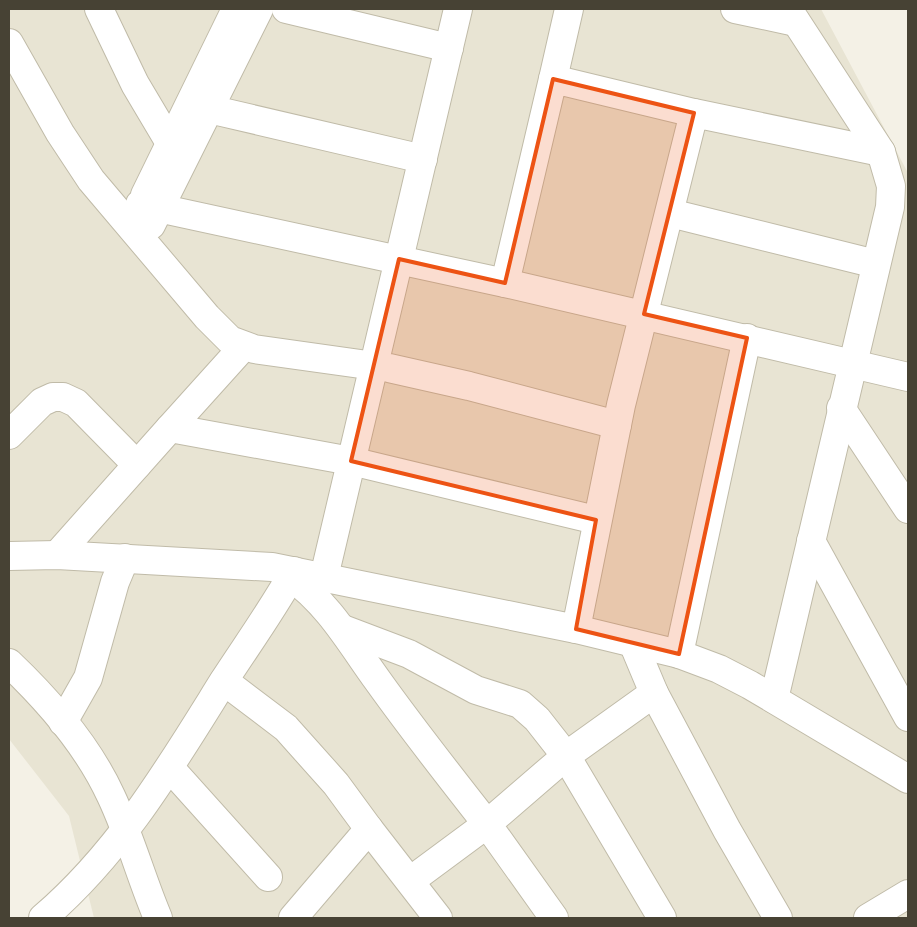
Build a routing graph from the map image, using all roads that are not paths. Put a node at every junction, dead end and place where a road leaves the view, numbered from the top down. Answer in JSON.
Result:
{"nodes":[{"id":1,"x":99,"y":9,"type":"edge"},
{"id":2,"x":236,"y":9,"type":"edge"},
{"id":3,"x":258,"y":9,"type":"edge"},
{"id":4,"x":286,"y":9,"type":"edge"},
{"id":5,"x":458,"y":9,"type":"edge"},
{"id":6,"x":569,"y":9,"type":"edge"},
{"id":7,"x":736,"y":9,"type":"edge"},
{"id":8,"x":792,"y":15,"type":"edge"},
{"id":9,"x":9,"y":43,"type":"edge"},
{"id":10,"x":449,"y":48,"type":"junction"},
{"id":11,"x":553,"y":79,"type":"junction"},
{"id":12,"x":209,"y":109,"type":"junction"},
{"id":13,"x":694,"y":113,"type":"junction"},
{"id":14,"x":170,"y":143,"type":"junction"},
{"id":15,"x":881,"y":152,"type":"junction"},
{"id":16,"x":423,"y":159,"type":"junction"},
{"id":17,"x":670,"y":213,"type":"junction"},
{"id":18,"x":143,"y":220,"type":"junction"},
{"id":19,"x":399,"y":259,"type":"junction"},
{"id":20,"x":876,"y":264,"type":"junction"},
{"id":21,"x":505,"y":282,"type":"junction"},
{"id":22,"x":644,"y":314,"type":"junction"},
{"id":23,"x":747,"y":338,"type":"junction"},
{"id":24,"x":243,"y":347,"type":"junction"},
{"id":25,"x":852,"y":362,"type":"junction"},
{"id":26,"x":373,"y":365,"type":"junction"},
{"id":27,"x":908,"y":377,"type":"edge"},
{"id":28,"x":841,"y":408,"type":"junction"},
{"id":29,"x":616,"y":425,"type":"junction"},
{"id":30,"x":170,"y":428,"type":"junction"},
{"id":31,"x":9,"y":435,"type":"edge"},
{"id":32,"x":351,"y":461,"type":"junction"},
{"id":33,"x":137,"y":465,"type":"junction"},
{"id":34,"x":908,"y":509,"type":"edge"},
{"id":35,"x":596,"y":520,"type":"junction"},
{"id":36,"x":811,"y":540,"type":"junction"},
{"id":37,"x":57,"y":555,"type":"junction"},
{"id":38,"x":9,"y":556,"type":"edge"},
{"id":39,"x":125,"y":558,"type":"junction"},
{"id":40,"x":292,"y":574,"type":"junction"},
{"id":41,"x":324,"y":577,"type":"junction"},
{"id":42,"x":343,"y":630,"type":"junction"},
{"id":43,"x":576,"y":630,"type":"junction"},
{"id":44,"x":633,"y":643,"type":"junction"},
{"id":45,"x":679,"y":654,"type":"junction"},
{"id":46,"x":9,"y":663,"type":"edge"},
{"id":47,"x":224,"y":681,"type":"junction"},
{"id":48,"x":654,"y":693,"type":"junction"},
{"id":49,"x":774,"y":699,"type":"junction"},
{"id":50,"x":908,"y":717,"type":"edge"},
{"id":51,"x":63,"y":722,"type":"junction"},
{"id":52,"x":566,"y":756,"type":"junction"},
{"id":53,"x":170,"y":768,"type":"junction"},
{"id":54,"x":908,"y":778,"type":"edge"},
{"id":55,"x":487,"y":824,"type":"junction"},
{"id":56,"x":369,"y":830,"type":"junction"},
{"id":57,"x":126,"y":831,"type":"junction"},
{"id":58,"x":268,"y":877,"type":"dead end"},
{"id":59,"x":410,"y":881,"type":"junction"},
{"id":60,"x":908,"y":894,"type":"edge"},
{"id":61,"x":43,"y":918,"type":"edge"},
{"id":62,"x":158,"y":918,"type":"edge"},
{"id":63,"x":293,"y":918,"type":"edge"},
{"id":64,"x":438,"y":918,"type":"edge"},
{"id":65,"x":554,"y":918,"type":"edge"},
{"id":66,"x":662,"y":918,"type":"edge"},
{"id":67,"x":778,"y":918,"type":"edge"},
{"id":68,"x":868,"y":918,"type":"edge"}],
"edges":[{"from":1,"to":14,"type":"street"},
{"from":2,"to":14,"type":"street"},
{"from":3,"to":12,"type":"street"},
{"from":4,"to":10,"type":"street"},
{"from":5,"to":10,"type":"street"},
{"from":6,"to":11,"type":"street"},
{"from":7,"to":8,"type":"street"},
{"from":8,"to":15,"type":"street"},
{"from":9,"to":18,"type":"street"},
{"from":10,"to":16,"type":"street"},
{"from":11,"to":13,"type":"street"},
{"from":11,"to":21,"type":"street"},
{"from":12,"to":16,"type":"street"},
{"from":12,"to":18,"type":"street"},
{"from":13,"to":15,"type":"street"},
{"from":13,"to":17,"type":"street"},
{"from":14,"to":18,"type":"street"},
{"from":15,"to":20,"type":"street"},
{"from":16,"to":19,"type":"street"},
{"from":17,"to":20,"type":"street"},
{"from":17,"to":22,"type":"street"},
{"from":18,"to":19,"type":"street"},
{"from":18,"to":24,"type":"street"},
{"from":19,"to":21,"type":"street"},
{"from":19,"to":26,"type":"street"},
{"from":20,"to":25,"type":"street"},
{"from":21,"to":22,"type":"street"},
{"from":22,"to":23,"type":"street"},
{"from":22,"to":29,"type":"street"},
{"from":23,"to":25,"type":"street"},
{"from":23,"to":45,"type":"street"},
{"from":24,"to":26,"type":"street"},
{"from":24,"to":30,"type":"street"},
{"from":25,"to":27,"type":"street"},
{"from":25,"to":28,"type":"street"},
{"from":26,"to":29,"type":"street"},
{"from":26,"to":32,"type":"street"},
{"from":28,"to":34,"type":"street"},
{"from":28,"to":36,"type":"street"},
{"from":29,"to":35,"type":"street"},
{"from":30,"to":32,"type":"street"},
{"from":30,"to":33,"type":"street"},
{"from":31,"to":33,"type":"street"},
{"from":32,"to":35,"type":"street"},
{"from":32,"to":41,"type":"street"},
{"from":33,"to":37,"type":"street"},
{"from":35,"to":43,"type":"street"},
{"from":36,"to":49,"type":"street"},
{"from":36,"to":50,"type":"street"},
{"from":37,"to":38,"type":"street"},
{"from":37,"to":39,"type":"street"},
{"from":39,"to":40,"type":"street"},
{"from":39,"to":51,"type":"street"},
{"from":40,"to":41,"type":"street"},
{"from":40,"to":42,"type":"street"},
{"from":40,"to":47,"type":"street"},
{"from":41,"to":43,"type":"street"},
{"from":42,"to":52,"type":"street"},
{"from":42,"to":55,"type":"street"},
{"from":43,"to":44,"type":"street"},
{"from":44,"to":45,"type":"street"},
{"from":44,"to":48,"type":"street"},
{"from":45,"to":49,"type":"street"},
{"from":46,"to":51,"type":"street"},
{"from":47,"to":53,"type":"street"},
{"from":47,"to":56,"type":"street"},
{"from":48,"to":52,"type":"street"},
{"from":48,"to":67,"type":"street"},
{"from":49,"to":54,"type":"street"},
{"from":51,"to":57,"type":"street"},
{"from":52,"to":55,"type":"street"},
{"from":52,"to":66,"type":"street"},
{"from":53,"to":57,"type":"street"},
{"from":53,"to":58,"type":"street"},
{"from":55,"to":59,"type":"street"},
{"from":55,"to":65,"type":"street"},
{"from":56,"to":59,"type":"street"},
{"from":56,"to":63,"type":"street"},
{"from":57,"to":61,"type":"street"},
{"from":57,"to":62,"type":"street"},
{"from":59,"to":64,"type":"street"},
{"from":60,"to":68,"type":"street"}]}
